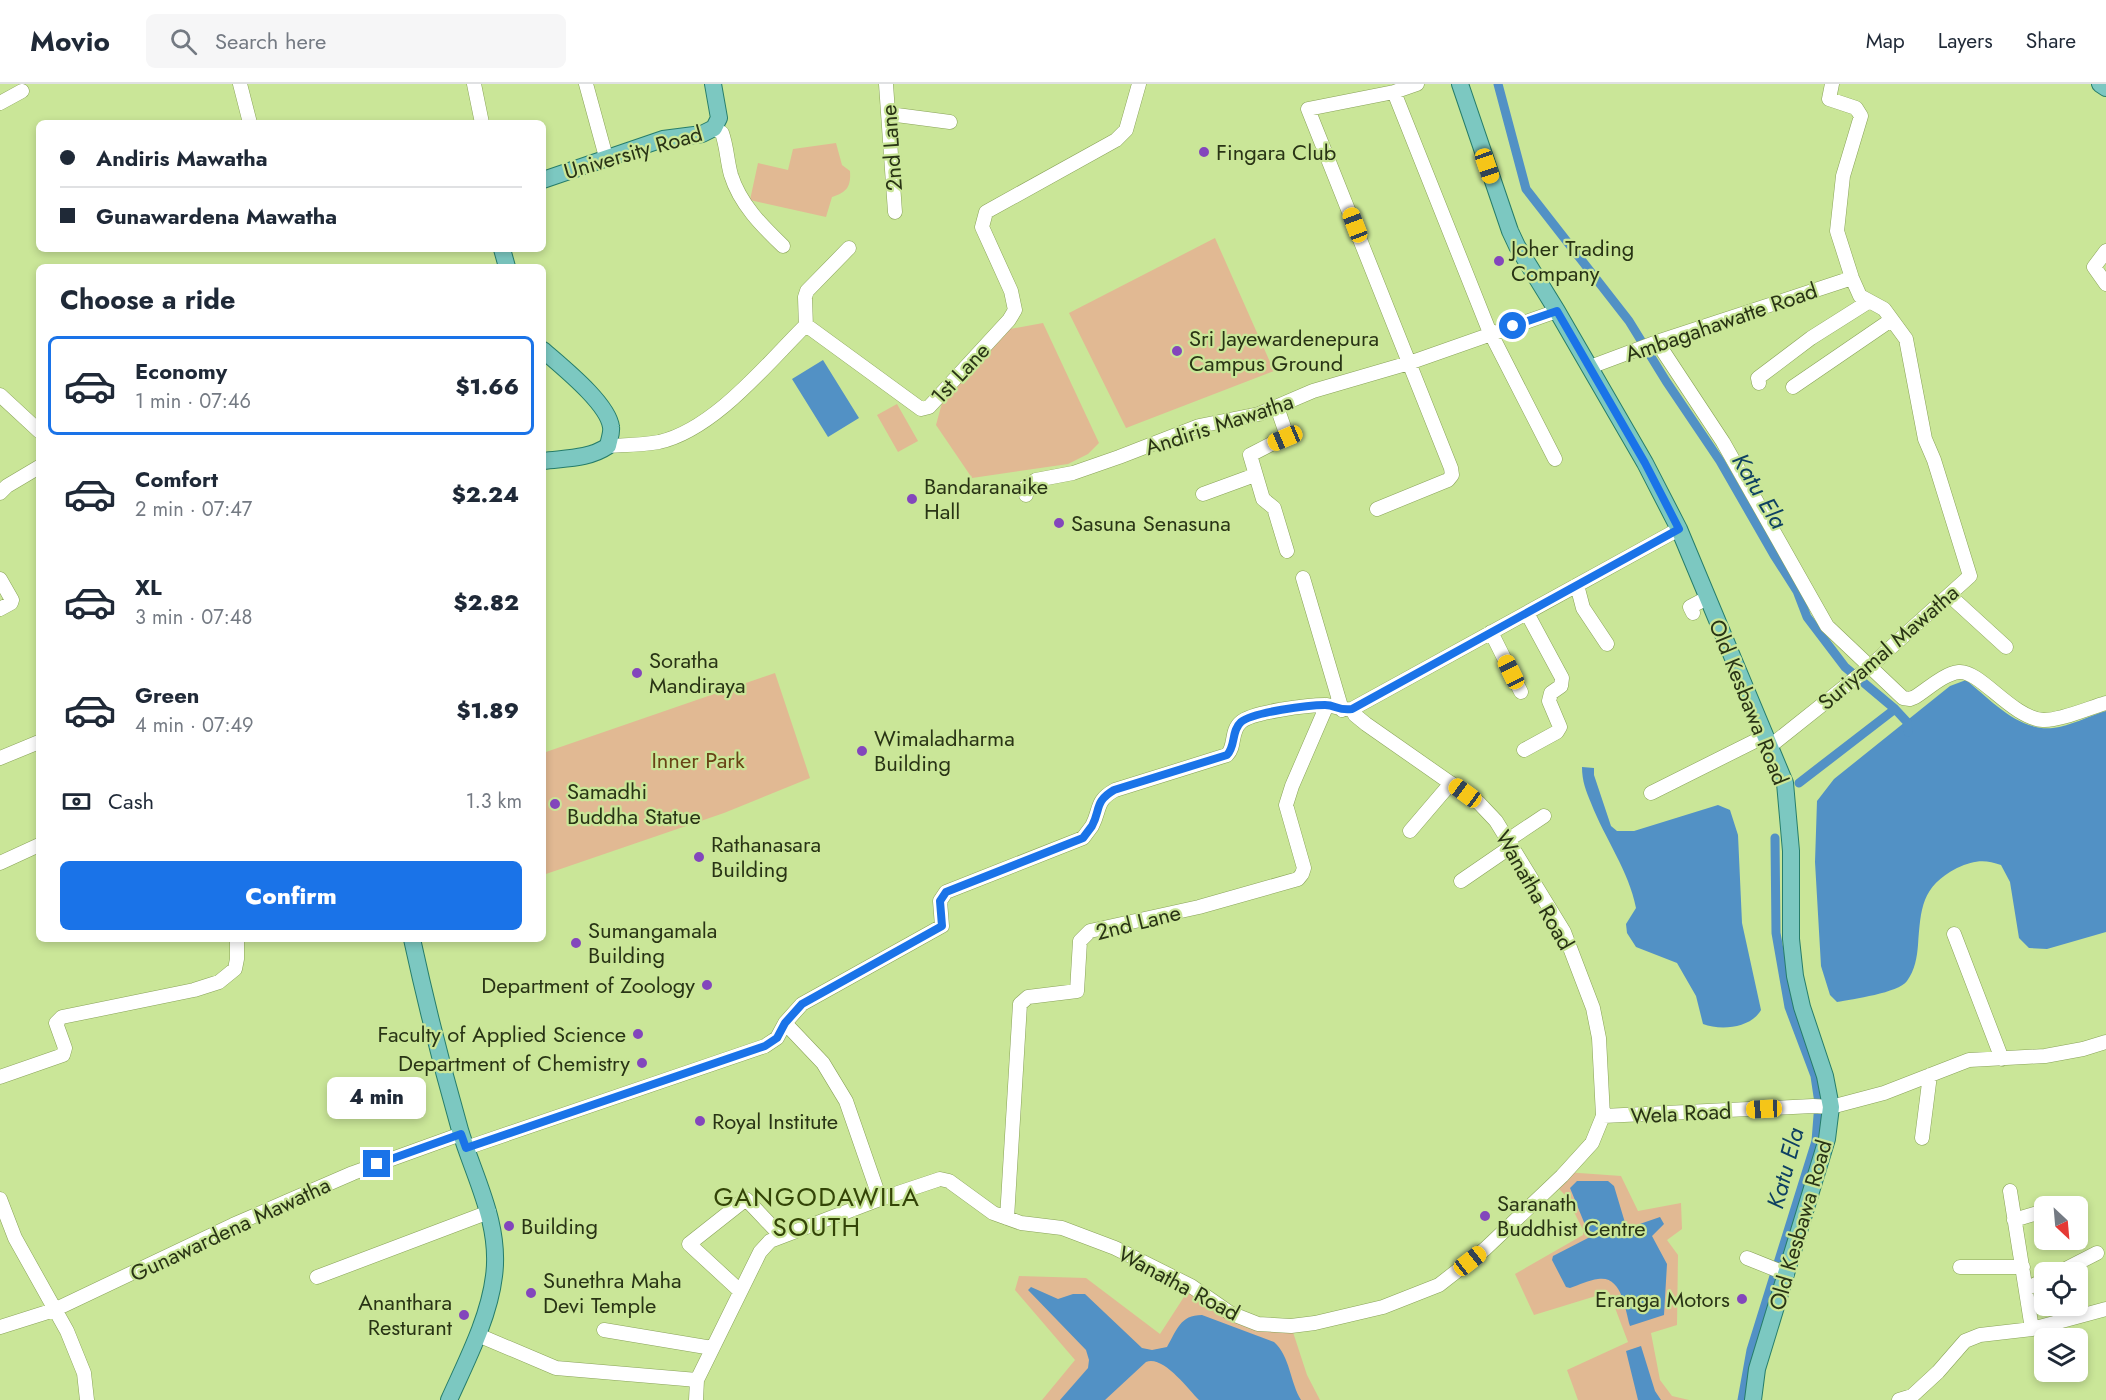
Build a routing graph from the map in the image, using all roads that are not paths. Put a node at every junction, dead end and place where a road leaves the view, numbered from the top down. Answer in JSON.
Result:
{"nodes":[{"id":1,"x":240,"y":84,"type":"edge"},
{"id":2,"x":474,"y":84,"type":"edge"},
{"id":3,"x":586,"y":84,"type":"edge"},
{"id":4,"x":713,"y":84,"type":"edge"},
{"id":5,"x":886,"y":84,"type":"edge"},
{"id":6,"x":1139,"y":84,"type":"edge"},
{"id":7,"x":1417,"y":84,"type":"edge"},
{"id":8,"x":1460,"y":84,"type":"edge"},
{"id":9,"x":1832,"y":84,"type":"edge"},
{"id":10,"x":2100,"y":84,"type":"edge"},
{"id":11,"x":2106,"y":88,"type":"edge"},
{"id":12,"x":22,"y":91,"type":"dead end"},
{"id":13,"x":1394,"y":92,"type":"junction"},
{"id":14,"x":0,"y":103,"type":"edge"},
{"id":15,"x":889,"y":114,"type":"junction"},
{"id":16,"x":249,"y":120,"type":"edge"},
{"id":17,"x":481,"y":120,"type":"edge"},
{"id":18,"x":950,"y":122,"type":"dead end"},
{"id":19,"x":714,"y":128,"type":"junction"},
{"id":20,"x":606,"y":157,"type":"junction"},
{"id":21,"x":546,"y":179,"type":"edge"},
{"id":22,"x":895,"y":212,"type":"dead end"},
{"id":23,"x":783,"y":246,"type":"dead end"},
{"id":24,"x":849,"y":248,"type":"dead end"},
{"id":25,"x":2106,"y":251,"type":"edge"},
{"id":26,"x":1852,"y":278,"type":"junction"},
{"id":27,"x":2106,"y":284,"type":"edge"},
{"id":28,"x":1868,"y":302,"type":"junction"},
{"id":29,"x":1557,"y":311,"type":"junction"},
{"id":30,"x":1892,"y":320,"type":"junction"},
{"id":31,"x":806,"y":328,"type":"junction"},
{"id":32,"x":1491,"y":334,"type":"junction"},
{"id":33,"x":1656,"y":342,"type":"junction"},
{"id":34,"x":546,"y":353,"type":"edge"},
{"id":35,"x":1408,"y":363,"type":"junction"},
{"id":36,"x":1590,"y":367,"type":"junction"},
{"id":37,"x":1759,"y":383,"type":"dead end"},
{"id":38,"x":1793,"y":387,"type":"dead end"},
{"id":39,"x":0,"y":395,"type":"edge"},
{"id":40,"x":1277,"y":407,"type":"junction"},
{"id":41,"x":36,"y":428,"type":"edge"},
{"id":42,"x":608,"y":446,"type":"junction"},
{"id":43,"x":1554,"y":459,"type":"dead end"},
{"id":44,"x":546,"y":461,"type":"edge"},
{"id":45,"x":36,"y":469,"type":"edge"},
{"id":46,"x":1255,"y":475,"type":"junction"},
{"id":47,"x":0,"y":493,"type":"edge"},
{"id":48,"x":1203,"y":494,"type":"dead end"},
{"id":49,"x":1026,"y":495,"type":"dead end"},
{"id":50,"x":1377,"y":509,"type":"dead end"},
{"id":51,"x":1679,"y":529,"type":"junction"},
{"id":52,"x":1287,"y":551,"type":"dead end"},
{"id":53,"x":1303,"y":578,"type":"dead end"},
{"id":54,"x":0,"y":579,"type":"edge"},
{"id":55,"x":1577,"y":585,"type":"junction"},
{"id":56,"x":1949,"y":595,"type":"junction"},
{"id":57,"x":1707,"y":598,"type":"junction"},
{"id":58,"x":0,"y":609,"type":"edge"},
{"id":59,"x":1527,"y":612,"type":"junction"},
{"id":60,"x":1693,"y":613,"type":"dead end"},
{"id":61,"x":1491,"y":632,"type":"junction"},
{"id":62,"x":1607,"y":644,"type":"dead end"},
{"id":63,"x":2006,"y":647,"type":"dead end"},
{"id":64,"x":1868,"y":668,"type":"junction"},
{"id":65,"x":1521,"y":692,"type":"dead end"},
{"id":66,"x":2106,"y":703,"type":"edge"},
{"id":67,"x":1327,"y":705,"type":"junction"},
{"id":68,"x":1347,"y":710,"type":"junction"},
{"id":69,"x":1767,"y":742,"type":"junction"},
{"id":70,"x":36,"y":743,"type":"edge"},
{"id":71,"x":1524,"y":750,"type":"dead end"},
{"id":72,"x":0,"y":758,"type":"edge"},
{"id":73,"x":1451,"y":783,"type":"junction"},
{"id":74,"x":1651,"y":794,"type":"dead end"},
{"id":75,"x":1544,"y":816,"type":"dead end"},
{"id":76,"x":1410,"y":831,"type":"dead end"},
{"id":77,"x":1510,"y":843,"type":"junction"},
{"id":78,"x":36,"y":846,"type":"edge"},
{"id":79,"x":0,"y":863,"type":"edge"},
{"id":80,"x":1461,"y":881,"type":"dead end"},
{"id":81,"x":1954,"y":934,"type":"dead end"},
{"id":82,"x":237,"y":942,"type":"edge"},
{"id":83,"x":413,"y":942,"type":"edge"},
{"id":84,"x":785,"y":1023,"type":"junction"},
{"id":85,"x":2106,"y":1042,"type":"edge"},
{"id":86,"x":2002,"y":1059,"type":"junction"},
{"id":87,"x":1930,"y":1075,"type":"junction"},
{"id":88,"x":0,"y":1077,"type":"edge"},
{"id":89,"x":1823,"y":1106,"type":"junction"},
{"id":90,"x":1603,"y":1116,"type":"junction"},
{"id":91,"x":1922,"y":1138,"type":"dead end"},
{"id":92,"x":464,"y":1141,"type":"junction"},
{"id":93,"x":2010,"y":1191,"type":"dead end"},
{"id":94,"x":0,"y":1199,"type":"edge"},
{"id":95,"x":880,"y":1199,"type":"junction"},
{"id":96,"x":489,"y":1212,"type":"junction"},
{"id":97,"x":2034,"y":1214,"type":"edge"},
{"id":98,"x":1007,"y":1218,"type":"junction"},
{"id":99,"x":2014,"y":1220,"type":"junction"},
{"id":100,"x":781,"y":1236,"type":"junction"},
{"id":101,"x":2097,"y":1253,"type":"dead end"},
{"id":102,"x":1747,"y":1258,"type":"dead end"},
{"id":103,"x":2079,"y":1262,"type":"edge"},
{"id":104,"x":1960,"y":1267,"type":"dead end"},
{"id":105,"x":2023,"y":1268,"type":"junction"},
{"id":106,"x":1786,"y":1274,"type":"junction"},
{"id":107,"x":317,"y":1277,"type":"dead end"},
{"id":108,"x":2034,"y":1285,"type":"edge"},
{"id":109,"x":2026,"y":1289,"type":"junction"},
{"id":110,"x":740,"y":1291,"type":"junction"},
{"id":111,"x":2106,"y":1309,"type":"edge"},
{"id":112,"x":54,"y":1310,"type":"junction"},
{"id":113,"x":0,"y":1327,"type":"edge"},
{"id":114,"x":2032,"y":1329,"type":"junction"},
{"id":115,"x":604,"y":1330,"type":"dead end"},
{"id":116,"x":478,"y":1335,"type":"junction"},
{"id":117,"x":712,"y":1348,"type":"junction"},
{"id":118,"x":697,"y":1380,"type":"junction"},
{"id":119,"x":1909,"y":1399,"type":"edge"},
{"id":120,"x":87,"y":1400,"type":"edge"},
{"id":121,"x":449,"y":1400,"type":"edge"},
{"id":122,"x":696,"y":1400,"type":"edge"},
{"id":123,"x":1753,"y":1400,"type":"edge"}],
"edges":[{"from":1,"to":16,"type":"street"},
{"from":2,"to":17,"type":"street"},
{"from":3,"to":20,"type":"street"},
{"from":4,"to":19,"type":"main road","name":"University Road"},
{"from":5,"to":15,"type":"street","name":"2nd Lane"},
{"from":6,"to":31,"type":"street","name":"1st Lane"},
{"from":7,"to":13,"type":"street"},
{"from":8,"to":29,"type":"main road","name":"Old Kesbawa Road"},
{"from":9,"to":26,"type":"street","name":"Suriyamal Mawatha"},
{"from":10,"to":11,"type":"main road"},
{"from":12,"to":14,"type":"street"},
{"from":13,"to":32,"type":"street"},
{"from":13,"to":35,"type":"street"},
{"from":15,"to":18,"type":"street"},
{"from":15,"to":22,"type":"street","name":"2nd Lane"},
{"from":19,"to":20,"type":"main road","name":"University Road"},
{"from":19,"to":23,"type":"street"},
{"from":20,"to":21,"type":"main road","name":"University Road"},
{"from":24,"to":31,"type":"street"},
{"from":25,"to":27,"type":"street"},
{"from":26,"to":28,"type":"street","name":"Suriyamal Mawatha"},
{"from":26,"to":33,"type":"street","name":"Ambagahawatte Road"},
{"from":28,"to":30,"type":"street","name":"Suriyamal Mawatha"},
{"from":28,"to":37,"type":"street"},
{"from":29,"to":32,"type":"street","name":"Andiris Mawatha"},
{"from":29,"to":36,"type":"main road","name":"Old Kesbawa Road"},
{"from":30,"to":38,"type":"street"},
{"from":30,"to":56,"type":"street","name":"Suriyamal Mawatha"},
{"from":31,"to":42,"type":"street"},
{"from":32,"to":35,"type":"street","name":"Andiris Mawatha"},
{"from":32,"to":43,"type":"street"},
{"from":33,"to":36,"type":"street","name":"Ambagahawatte Road"},
{"from":33,"to":64,"type":"street"},
{"from":34,"to":42,"type":"main road"},
{"from":35,"to":40,"type":"street","name":"Andiris Mawatha"},
{"from":35,"to":50,"type":"street"},
{"from":36,"to":51,"type":"main road","name":"Old Kesbawa Road"},
{"from":39,"to":41,"type":"street"},
{"from":40,"to":46,"type":"street"},
{"from":40,"to":49,"type":"street","name":"Andiris Mawatha"},
{"from":42,"to":44,"type":"main road"},
{"from":45,"to":47,"type":"street"},
{"from":46,"to":48,"type":"street"},
{"from":46,"to":52,"type":"street"},
{"from":51,"to":55,"type":"street"},
{"from":51,"to":57,"type":"main road","name":"Old Kesbawa Road"},
{"from":53,"to":68,"type":"street"},
{"from":54,"to":58,"type":"street"},
{"from":55,"to":59,"type":"street"},
{"from":55,"to":62,"type":"street"},
{"from":56,"to":63,"type":"street"},
{"from":56,"to":64,"type":"street","name":"Suriyamal Mawatha"},
{"from":57,"to":60,"type":"street"},
{"from":57,"to":69,"type":"main road","name":"Old Kesbawa Road"},
{"from":59,"to":61,"type":"street"},
{"from":59,"to":71,"type":"street"},
{"from":61,"to":65,"type":"street"},
{"from":61,"to":68,"type":"street"},
{"from":64,"to":66,"type":"street"},
{"from":64,"to":69,"type":"street","name":"Suriyamal Mawatha"},
{"from":67,"to":68,"type":"street"},
{"from":67,"to":84,"type":"street","name":"Gunawardena Mawatha"},
{"from":67,"to":98,"type":"street","name":"2nd Lane"},
{"from":68,"to":73,"type":"street","name":"Wanatha Road"},
{"from":69,"to":74,"type":"street","name":"Suriyamal Mawatha"},
{"from":69,"to":89,"type":"main road","name":"Old Kesbawa Road"},
{"from":70,"to":72,"type":"street"},
{"from":73,"to":76,"type":"street"},
{"from":73,"to":77,"type":"street","name":"Wanatha Road"},
{"from":75,"to":77,"type":"street"},
{"from":77,"to":80,"type":"street"},
{"from":77,"to":90,"type":"street","name":"Wanatha Road"},
{"from":78,"to":79,"type":"street"},
{"from":81,"to":86,"type":"street"},
{"from":82,"to":88,"type":"street"},
{"from":83,"to":92,"type":"main road"},
{"from":84,"to":92,"type":"street","name":"Gunawardena Mawatha"},
{"from":84,"to":95,"type":"street"},
{"from":85,"to":86,"type":"street","name":"Wela Road"},
{"from":86,"to":87,"type":"street","name":"Wela Road"},
{"from":87,"to":89,"type":"street","name":"Wela Road"},
{"from":87,"to":91,"type":"street"},
{"from":89,"to":90,"type":"street","name":"Wela Road"},
{"from":89,"to":106,"type":"main road","name":"Old Kesbawa Road"},
{"from":90,"to":98,"type":"street","name":"Wanatha Road"},
{"from":92,"to":96,"type":"main road"},
{"from":92,"to":112,"type":"street","name":"Gunawardena Mawatha"},
{"from":93,"to":99,"type":"street"},
{"from":94,"to":112,"type":"street"},
{"from":95,"to":98,"type":"street","name":"Wanatha Road"},
{"from":95,"to":100,"type":"street","name":"Wanatha Road"},
{"from":96,"to":107,"type":"street"},
{"from":96,"to":116,"type":"main road"},
{"from":97,"to":99,"type":"street"},
{"from":99,"to":105,"type":"street"},
{"from":100,"to":110,"type":"street","name":"Wanatha Road"},
{"from":100,"to":110,"type":"street"},
{"from":101,"to":103,"type":"street"},
{"from":102,"to":106,"type":"street"},
{"from":104,"to":105,"type":"street"},
{"from":105,"to":109,"type":"street"},
{"from":106,"to":123,"type":"main road","name":"Old Kesbawa Road"},
{"from":108,"to":109,"type":"street"},
{"from":109,"to":114,"type":"street"},
{"from":110,"to":117,"type":"street","name":"Wanatha Road"},
{"from":111,"to":114,"type":"street"},
{"from":112,"to":113,"type":"street","name":"Gunawardena Mawatha"},
{"from":112,"to":120,"type":"street"},
{"from":114,"to":119,"type":"street"},
{"from":115,"to":117,"type":"street"},
{"from":116,"to":118,"type":"street"},
{"from":116,"to":121,"type":"main road"},
{"from":117,"to":118,"type":"street","name":"Wanatha Road"},
{"from":118,"to":122,"type":"street","name":"Wanatha Road"}]}
